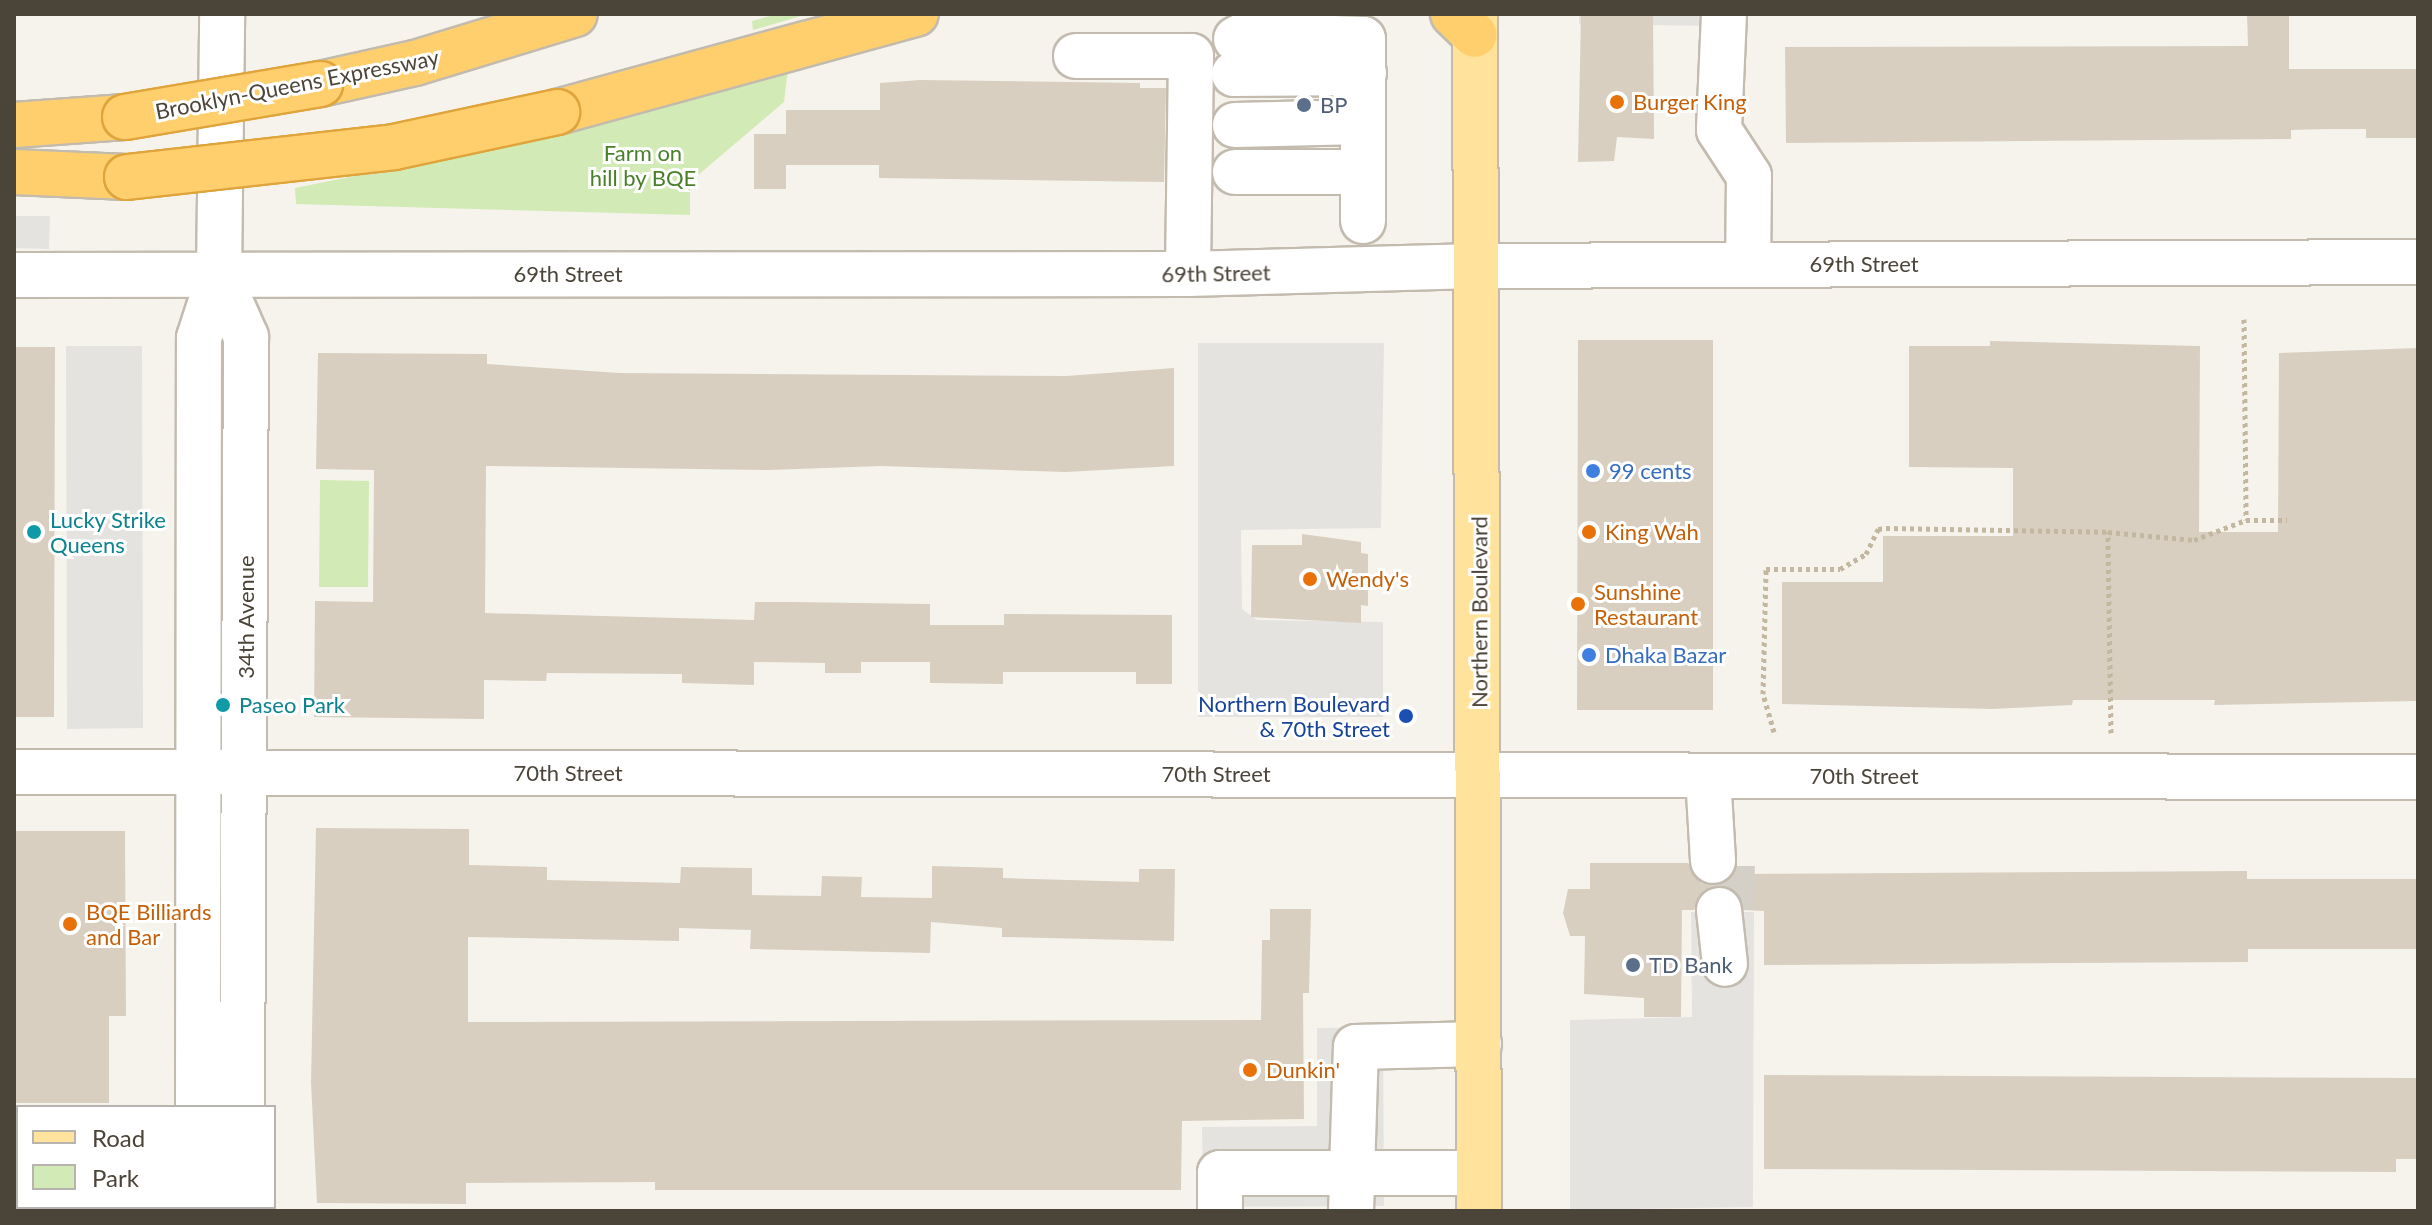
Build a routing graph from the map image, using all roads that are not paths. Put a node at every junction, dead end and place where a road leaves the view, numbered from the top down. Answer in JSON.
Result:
{"nodes":[{"id":1,"x":222,"y":14,"type":"edge"},
{"id":2,"x":575,"y":14,"type":"edge"},
{"id":3,"x":916,"y":14,"type":"edge"},
{"id":4,"x":1724,"y":14,"type":"edge"},
{"id":5,"x":1472,"y":19,"type":"edge"},
{"id":6,"x":1076,"y":56,"type":"dead end"},
{"id":7,"x":1235,"y":56,"type":"dead end"},
{"id":8,"x":1363,"y":122,"type":"junction"},
{"id":9,"x":14,"y":125,"type":"edge"},
{"id":10,"x":1235,"y":125,"type":"dead end"},
{"id":11,"x":14,"y":172,"type":"edge"},
{"id":12,"x":1235,"y":172,"type":"dead end"},
{"id":13,"x":1363,"y":172,"type":"junction"},
{"id":14,"x":1363,"y":221,"type":"dead end"},
{"id":15,"x":2418,"y":262,"type":"edge"},
{"id":16,"x":1748,"y":265,"type":"junction"},
{"id":17,"x":1475,"y":266,"type":"junction"},
{"id":18,"x":1188,"y":274,"type":"junction"},
{"id":19,"x":14,"y":275,"type":"edge"},
{"id":20,"x":219,"y":276,"type":"junction"},
{"id":21,"x":197,"y":771,"type":"junction"},
{"id":22,"x":246,"y":771,"type":"junction"},
{"id":23,"x":14,"y":772,"type":"edge"},
{"id":24,"x":1478,"y":775,"type":"junction"},
{"id":25,"x":1723,"y":776,"type":"junction"},
{"id":26,"x":2418,"y":777,"type":"edge"},
{"id":27,"x":1723,"y":861,"type":"tunnel mouth"},
{"id":28,"x":1479,"y":1044,"type":"junction"},
{"id":29,"x":198,"y":1105,"type":"edge"},
{"id":30,"x":242,"y":1105,"type":"edge"},
{"id":31,"x":1220,"y":1192,"type":"edge"},
{"id":32,"x":1351,"y":1192,"type":"edge"},
{"id":33,"x":1479,"y":1192,"type":"edge"}],
"edges":[{"from":1,"to":20,"type":"street","name":"34th Avenue"},
{"from":2,"to":9,"type":"highway","name":"Brooklyn-Queens Expressway","bridge":true},
{"from":3,"to":11,"type":"highway","bridge":true},
{"from":4,"to":16,"type":"street"},
{"from":5,"to":17,"type":"main road","name":"Northern Boulevard"},
{"from":6,"to":18,"type":"street"},
{"from":7,"to":8,"type":"street"},
{"from":8,"to":10,"type":"street"},
{"from":8,"to":13,"type":"street"},
{"from":12,"to":13,"type":"street"},
{"from":13,"to":14,"type":"street"},
{"from":15,"to":16,"type":"street","name":"69th Street"},
{"from":16,"to":17,"type":"street","name":"69th Street"},
{"from":17,"to":18,"type":"street","name":"69th Street"},
{"from":17,"to":24,"type":"main road","name":"Northern Boulevard"},
{"from":18,"to":20,"type":"street","name":"69th Street"},
{"from":19,"to":20,"type":"street","name":"69th Street"},
{"from":20,"to":21,"type":"street","name":"34th Avenue"},
{"from":20,"to":22,"type":"street","name":"34th Avenue"},
{"from":21,"to":22,"type":"street","name":"70th Street"},
{"from":21,"to":23,"type":"street","name":"70th Street"},
{"from":21,"to":29,"type":"street","name":"34th Avenue"},
{"from":22,"to":24,"type":"street","name":"70th Street"},
{"from":22,"to":30,"type":"street","name":"34th Avenue"},
{"from":24,"to":25,"type":"street","name":"70th Street"},
{"from":24,"to":28,"type":"main road","name":"Northern Boulevard"},
{"from":25,"to":26,"type":"street","name":"70th Street"},
{"from":25,"to":27,"type":"street"},
{"from":28,"to":32,"type":"street"},
{"from":28,"to":33,"type":"main road","name":"Northern Boulevard"},
{"from":31,"to":32,"type":"street"},
{"from":32,"to":33,"type":"street"}]}
